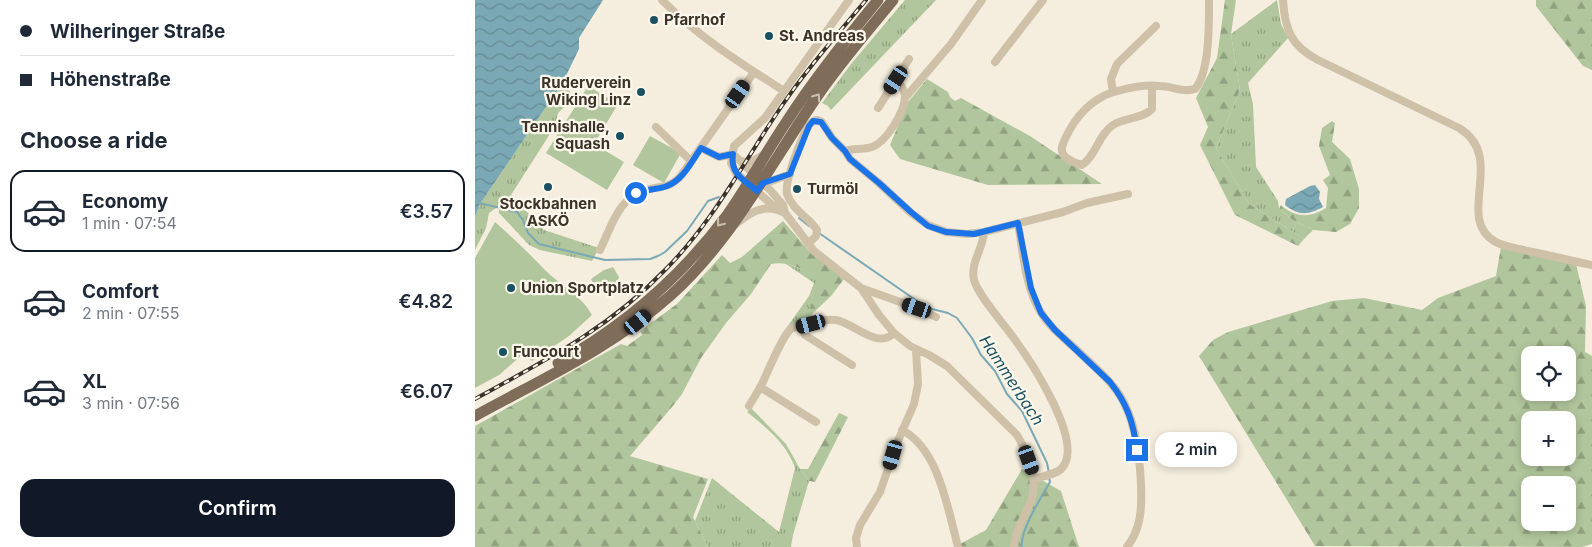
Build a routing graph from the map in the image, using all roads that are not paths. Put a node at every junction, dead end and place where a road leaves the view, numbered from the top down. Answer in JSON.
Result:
{"nodes":[{"id":1,"x":662,"y":0,"type":"edge"},
{"id":2,"x":849,"y":0,"type":"edge"},
{"id":3,"x":878,"y":0,"type":"edge"},
{"id":4,"x":893,"y":0,"type":"edge"},
{"id":5,"x":982,"y":0,"type":"edge"},
{"id":6,"x":1043,"y":0,"type":"edge"},
{"id":7,"x":1209,"y":0,"type":"edge"},
{"id":8,"x":1283,"y":0,"type":"edge"},
{"id":9,"x":1156,"y":26,"type":"dead end"},
{"id":10,"x":909,"y":59,"type":"dead end"},
{"id":11,"x":995,"y":62,"type":"dead end"},
{"id":12,"x":754,"y":72,"type":"junction"},
{"id":13,"x":896,"y":80,"type":"junction"},
{"id":14,"x":1152,"y":86,"type":"junction"},
{"id":15,"x":784,"y":92,"type":"junction"},
{"id":16,"x":1113,"y":92,"type":"junction"},
{"id":17,"x":905,"y":98,"type":"junction"},
{"id":18,"x":878,"y":108,"type":"dead end"},
{"id":19,"x":797,"y":126,"type":"junction"},
{"id":20,"x":656,"y":127,"type":"dead end"},
{"id":21,"x":803,"y":139,"type":"junction"},
{"id":22,"x":701,"y":148,"type":"junction"},
{"id":23,"x":845,"y":151,"type":"junction"},
{"id":24,"x":766,"y":153,"type":"junction"},
{"id":25,"x":733,"y":154,"type":"junction"},
{"id":26,"x":739,"y":160,"type":"junction"},
{"id":27,"x":691,"y":161,"type":"junction"},
{"id":28,"x":790,"y":174,"type":"junction"},
{"id":29,"x":751,"y":179,"type":"junction"},
{"id":30,"x":760,"y":187,"type":"junction"},
{"id":31,"x":1128,"y":194,"type":"dead end"},
{"id":32,"x":782,"y":212,"type":"junction"},
{"id":33,"x":1018,"y":223,"type":"junction"},
{"id":34,"x":731,"y":229,"type":"junction"},
{"id":35,"x":984,"y":232,"type":"junction"},
{"id":36,"x":809,"y":244,"type":"junction"},
{"id":37,"x":600,"y":250,"type":"dead end"},
{"id":38,"x":1592,"y":265,"type":"edge"},
{"id":39,"x":861,"y":288,"type":"junction"},
{"id":40,"x":936,"y":317,"type":"dead end"},
{"id":41,"x":801,"y":327,"type":"junction"},
{"id":42,"x":894,"y":333,"type":"junction"},
{"id":43,"x":916,"y":350,"type":"junction"},
{"id":44,"x":852,"y":365,"type":"dead end"},
{"id":45,"x":760,"y":387,"type":"junction"},
{"id":46,"x":749,"y":406,"type":"dead end"},
{"id":47,"x":475,"y":408,"type":"edge"},
{"id":48,"x":475,"y":416,"type":"edge"},
{"id":49,"x":816,"y":422,"type":"dead end"},
{"id":50,"x":902,"y":430,"type":"junction"},
{"id":51,"x":1034,"y":479,"type":"junction"},
{"id":52,"x":857,"y":547,"type":"edge"},
{"id":53,"x":958,"y":547,"type":"edge"},
{"id":54,"x":1014,"y":547,"type":"edge"},
{"id":55,"x":1127,"y":547,"type":"edge"}],
"edges":[{"from":1,"to":12,"type":"street"},
{"from":2,"to":15,"type":"street"},
{"from":3,"to":24,"type":"main road"},
{"from":19,"to":4,"type":"main road","one_way":true},
{"from":5,"to":17,"type":"street"},
{"from":6,"to":11,"type":"street"},
{"from":7,"to":14,"type":"street"},
{"from":8,"to":38,"type":"street"},
{"from":9,"to":16,"type":"street"},
{"from":10,"to":13,"type":"street"},
{"from":12,"to":15,"type":"street"},
{"from":12,"to":22,"type":"street"},
{"from":13,"to":17,"type":"street"},
{"from":13,"to":18,"type":"street"},
{"from":14,"to":16,"type":"street"},
{"from":14,"to":16,"type":"street"},
{"from":15,"to":25,"type":"street"},
{"from":17,"to":23,"type":"street"},
{"from":19,"to":21,"type":"street"},
{"from":19,"to":30,"type":"main road"},
{"from":20,"to":27,"type":"street"},
{"from":21,"to":23,"type":"street"},
{"from":21,"to":28,"type":"street"},
{"from":22,"to":25,"type":"street"},
{"from":22,"to":27,"type":"street"},
{"from":23,"to":35,"type":"street"},
{"from":24,"to":26,"type":"street"},
{"from":24,"to":29,"type":"main road"},
{"from":25,"to":26,"type":"street"},
{"from":25,"to":29,"type":"street"},
{"from":26,"to":29,"type":"street"},
{"from":27,"to":37,"type":"street"},
{"from":28,"to":30,"type":"street"},
{"from":28,"to":36,"type":"street"},
{"from":29,"to":30,"type":"street"},
{"from":29,"to":47,"type":"main road","one_way":true},
{"from":30,"to":32,"type":"street"},
{"from":30,"to":34,"type":"main road"},
{"from":31,"to":33,"type":"street"},
{"from":32,"to":34,"type":"street"},
{"from":32,"to":36,"type":"street"},
{"from":33,"to":35,"type":"street"},
{"from":33,"to":55,"type":"street"},
{"from":34,"to":48,"type":"main road"},
{"from":35,"to":51,"type":"street"},
{"from":36,"to":39,"type":"street"},
{"from":39,"to":40,"type":"street"},
{"from":39,"to":42,"type":"street"},
{"from":41,"to":42,"type":"street"},
{"from":41,"to":44,"type":"street"},
{"from":41,"to":45,"type":"street"},
{"from":42,"to":43,"type":"street"},
{"from":43,"to":50,"type":"street"},
{"from":43,"to":51,"type":"street"},
{"from":45,"to":46,"type":"street"},
{"from":45,"to":49,"type":"street"},
{"from":50,"to":52,"type":"street"},
{"from":50,"to":53,"type":"street"},
{"from":51,"to":54,"type":"street"}]}
